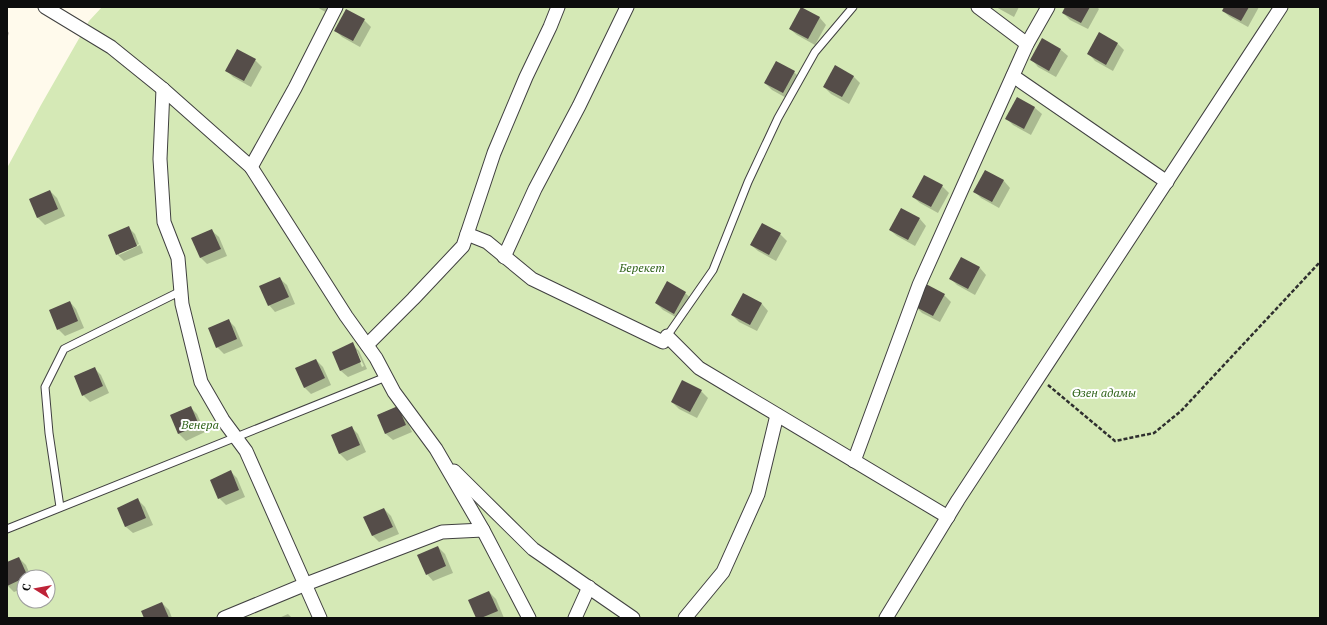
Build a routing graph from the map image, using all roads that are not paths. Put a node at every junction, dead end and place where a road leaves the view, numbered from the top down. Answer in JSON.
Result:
{"nodes":[{"id":1,"x":45,"y":7,"type":"edge"},
{"id":2,"x":336,"y":7,"type":"edge"},
{"id":3,"x":558,"y":7,"type":"edge"},
{"id":4,"x":627,"y":7,"type":"edge"},
{"id":5,"x":853,"y":7,"type":"edge"},
{"id":6,"x":978,"y":7,"type":"edge"},
{"id":7,"x":1048,"y":7,"type":"edge"},
{"id":8,"x":1281,"y":7,"type":"edge"},
{"id":9,"x":1027,"y":44,"type":"junction"},
{"id":10,"x":1013,"y":76,"type":"junction"},
{"id":11,"x":163,"y":89,"type":"junction"},
{"id":12,"x":251,"y":168,"type":"junction"},
{"id":13,"x":1167,"y":182,"type":"junction"},
{"id":14,"x":467,"y":234,"type":"junction"},
{"id":15,"x":504,"y":257,"type":"junction"},
{"id":16,"x":181,"y":292,"type":"junction"},
{"id":17,"x":665,"y":339,"type":"junction"},
{"id":18,"x":366,"y":345,"type":"junction"},
{"id":19,"x":386,"y":377,"type":"junction"},
{"id":20,"x":777,"y":415,"type":"junction"},
{"id":21,"x":236,"y":437,"type":"junction"},
{"id":22,"x":442,"y":458,"type":"junction"},
{"id":23,"x":854,"y":460,"type":"junction"},
{"id":24,"x":60,"y":507,"type":"junction"},
{"id":25,"x":948,"y":517,"type":"junction"},
{"id":26,"x":7,"y":529,"type":"edge"},
{"id":27,"x":483,"y":530,"type":"junction"},
{"id":28,"x":306,"y":584,"type":"junction"},
{"id":29,"x":589,"y":588,"type":"junction"},
{"id":30,"x":224,"y":618,"type":"edge"},
{"id":31,"x":320,"y":618,"type":"edge"},
{"id":32,"x":529,"y":618,"type":"edge"},
{"id":33,"x":575,"y":618,"type":"edge"},
{"id":34,"x":633,"y":618,"type":"edge"},
{"id":35,"x":685,"y":618,"type":"edge"},
{"id":36,"x":886,"y":618,"type":"edge"}],
"edges":[{"from":1,"to":11,"type":"street"},
{"from":2,"to":12,"type":"street"},
{"from":3,"to":14,"type":"street"},
{"from":4,"to":15,"type":"street"},
{"from":5,"to":17,"type":"lane"},
{"from":6,"to":9,"type":"street"},
{"from":7,"to":9,"type":"street"},
{"from":8,"to":13,"type":"street"},
{"from":9,"to":10,"type":"street"},
{"from":10,"to":13,"type":"street"},
{"from":10,"to":23,"type":"street"},
{"from":11,"to":12,"type":"street"},
{"from":11,"to":16,"type":"street"},
{"from":12,"to":18,"type":"street"},
{"from":13,"to":25,"type":"street"},
{"from":14,"to":15,"type":"street"},
{"from":14,"to":18,"type":"street"},
{"from":15,"to":17,"type":"street"},
{"from":16,"to":21,"type":"street"},
{"from":16,"to":24,"type":"lane"},
{"from":17,"to":20,"type":"street"},
{"from":18,"to":19,"type":"street"},
{"from":19,"to":21,"type":"lane"},
{"from":19,"to":22,"type":"street"},
{"from":20,"to":23,"type":"street"},
{"from":20,"to":35,"type":"street"},
{"from":21,"to":24,"type":"lane"},
{"from":21,"to":28,"type":"street"},
{"from":22,"to":27,"type":"street"},
{"from":22,"to":29,"type":"street"},
{"from":23,"to":25,"type":"street"},
{"from":24,"to":26,"type":"lane"},
{"from":25,"to":36,"type":"street"},
{"from":27,"to":28,"type":"street"},
{"from":27,"to":32,"type":"street"},
{"from":28,"to":30,"type":"street"},
{"from":28,"to":31,"type":"street"},
{"from":29,"to":33,"type":"street"},
{"from":29,"to":34,"type":"street"}]}
